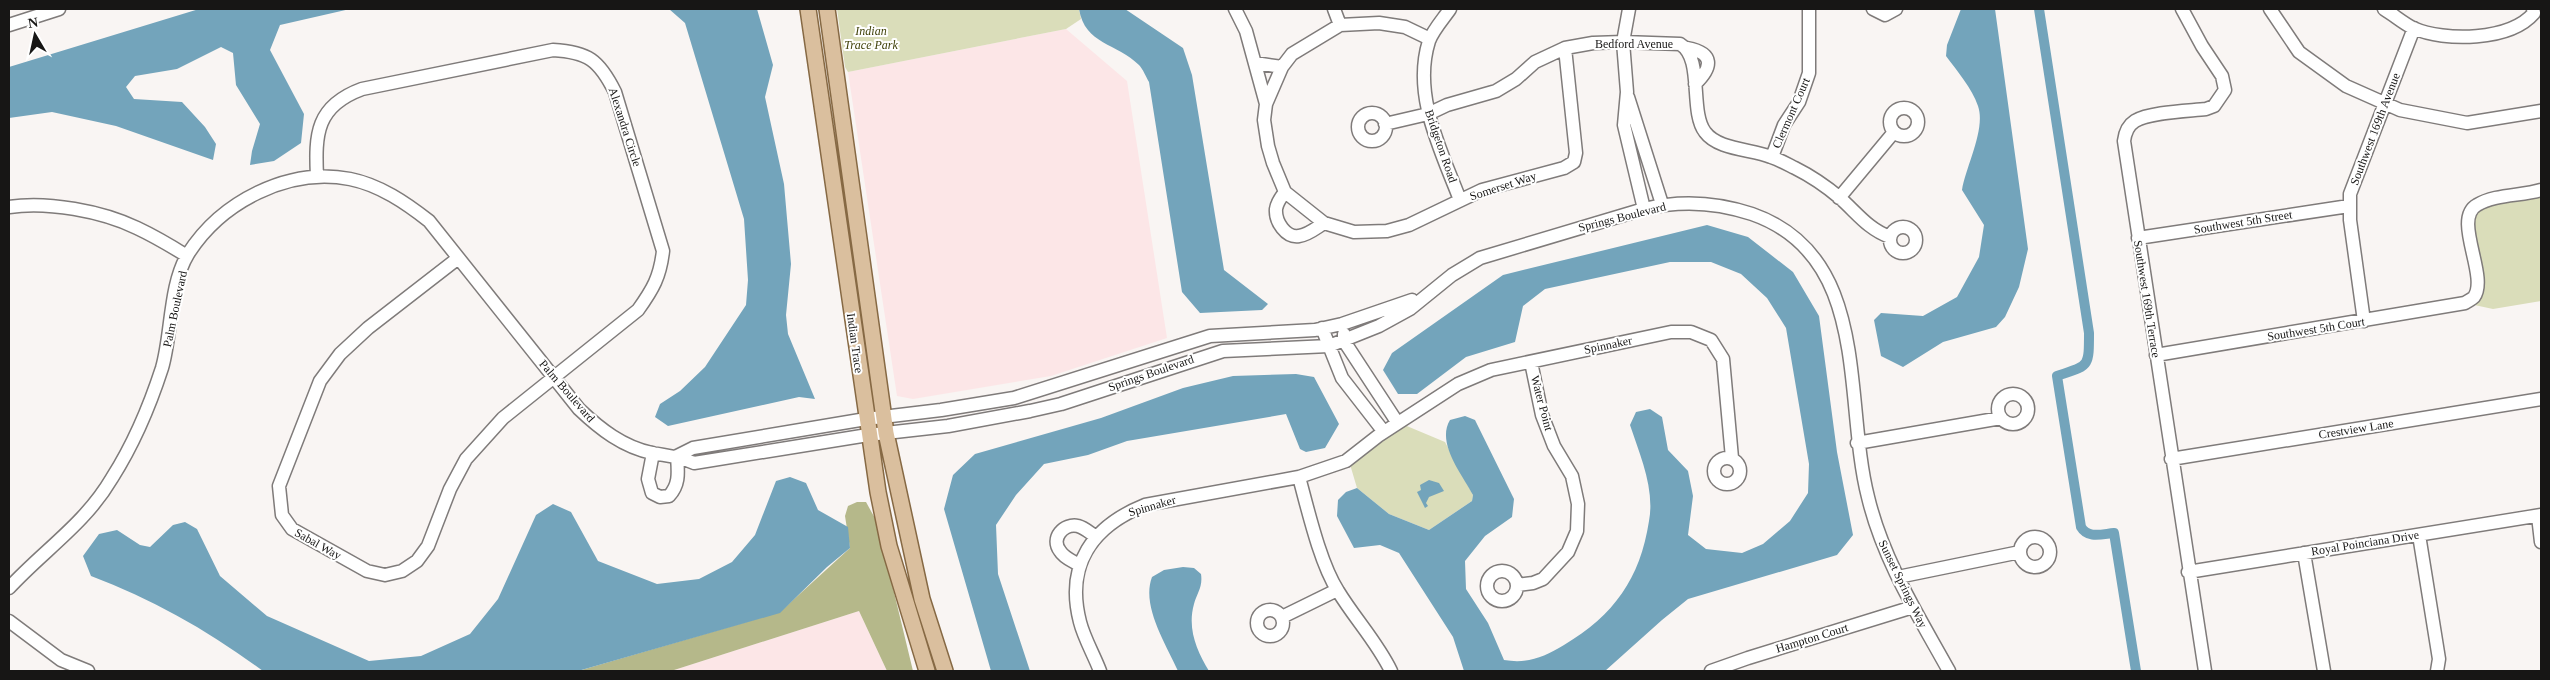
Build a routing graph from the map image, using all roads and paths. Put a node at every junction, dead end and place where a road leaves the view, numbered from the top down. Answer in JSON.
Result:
{"nodes":[{"id":1,"x":59,"y":9,"type":"edge"},
{"id":2,"x":808,"y":9,"type":"edge"},
{"id":3,"x":827,"y":9,"type":"edge"},
{"id":4,"x":1235,"y":9,"type":"edge"},
{"id":5,"x":1334,"y":9,"type":"edge"},
{"id":6,"x":1450,"y":9,"type":"edge"},
{"id":7,"x":1628,"y":9,"type":"edge"},
{"id":8,"x":1809,"y":9,"type":"edge"},
{"id":9,"x":1873,"y":9,"type":"edge"},
{"id":10,"x":1896,"y":9,"type":"edge"},
{"id":11,"x":2182,"y":9,"type":"edge"},
{"id":12,"x":2270,"y":9,"type":"edge"},
{"id":13,"x":2384,"y":9,"type":"edge"},
{"id":14,"x":2533,"y":9,"type":"edge"},
{"id":15,"x":9,"y":25,"type":"edge"},
{"id":16,"x":1340,"y":25,"type":"junction"},
{"id":17,"x":2414,"y":28,"type":"junction"},
{"id":18,"x":1430,"y":39,"type":"junction"},
{"id":19,"x":1623,"y":42,"type":"junction"},
{"id":20,"x":1565,"y":48,"type":"junction"},
{"id":21,"x":1255,"y":63,"type":"junction"},
{"id":22,"x":1282,"y":67,"type":"junction"},
{"id":23,"x":1627,"y":92,"type":"junction"},
{"id":24,"x":2385,"y":103,"type":"junction"},
{"id":25,"x":1266,"y":104,"type":"junction"},
{"id":26,"x":2541,"y":111,"type":"edge"},
{"id":27,"x":1428,"y":114,"type":"junction"},
{"id":28,"x":1385,"y":124,"type":"dead end"},
{"id":29,"x":1894,"y":132,"type":"dead end"},
{"id":30,"x":1772,"y":157,"type":"junction"},
{"id":31,"x":317,"y":177,"type":"junction"},
{"id":32,"x":2541,"y":190,"type":"edge"},
{"id":33,"x":1285,"y":192,"type":"junction"},
{"id":34,"x":1839,"y":198,"type":"junction"},
{"id":35,"x":1460,"y":200,"type":"junction"},
{"id":36,"x":1662,"y":204,"type":"junction"},
{"id":37,"x":2348,"y":206,"type":"junction"},
{"id":38,"x":9,"y":207,"type":"edge"},
{"id":39,"x":1644,"y":209,"type":"junction"},
{"id":40,"x":1324,"y":223,"type":"junction"},
{"id":41,"x":1890,"y":237,"type":"dead end"},
{"id":42,"x":2138,"y":238,"type":"junction"},
{"id":43,"x":187,"y":256,"type":"junction"},
{"id":44,"x":458,"y":259,"type":"junction"},
{"id":45,"x":1424,"y":296,"type":"junction"},
{"id":46,"x":2364,"y":321,"type":"junction"},
{"id":47,"x":1342,"y":324,"type":"junction"},
{"id":48,"x":1322,"y":328,"type":"junction"},
{"id":49,"x":1344,"y":341,"type":"junction"},
{"id":50,"x":1848,"y":345,"type":"joint"},
{"id":51,"x":1328,"y":346,"type":"junction"},
{"id":52,"x":2156,"y":355,"type":"junction"},
{"id":53,"x":1531,"y":362,"type":"junction"},
{"id":54,"x":555,"y":378,"type":"junction"},
{"id":55,"x":2541,"y":399,"type":"edge"},
{"id":56,"x":883,"y":416,"type":"junction"},
{"id":57,"x":2001,"y":418,"type":"dead end"},
{"id":58,"x":866,"y":419,"type":"junction"},
{"id":59,"x":1397,"y":422,"type":"junction"},
{"id":60,"x":886,"y":433,"type":"junction"},
{"id":61,"x":1381,"y":434,"type":"junction"},
{"id":62,"x":868,"y":435,"type":"junction"},
{"id":63,"x":746,"y":440,"type":"junction"},
{"id":64,"x":1857,"y":443,"type":"junction"},
{"id":65,"x":653,"y":453,"type":"junction"},
{"id":66,"x":677,"y":456,"type":"junction"},
{"id":67,"x":748,"y":456,"type":"junction"},
{"id":68,"x":1732,"y":458,"type":"dead end"},
{"id":69,"x":2171,"y":459,"type":"junction"},
{"id":70,"x":1299,"y":478,"type":"junction"},
{"id":71,"x":2540,"y":515,"type":"edge"},
{"id":72,"x":2419,"y":535,"type":"junction"},
{"id":73,"x":1096,"y":536,"type":"junction"},
{"id":74,"x":2541,"y":542,"type":"edge"},
{"id":75,"x":2020,"y":552,"type":"dead end"},
{"id":76,"x":2304,"y":553,"type":"junction"},
{"id":77,"x":1080,"y":565,"type":"junction"},
{"id":78,"x":2188,"y":572,"type":"junction"},
{"id":79,"x":1898,"y":577,"type":"junction"},
{"id":80,"x":1517,"y":585,"type":"dead end"},
{"id":81,"x":9,"y":588,"type":"edge"},
{"id":82,"x":1337,"y":590,"type":"junction"},
{"id":83,"x":1913,"y":607,"type":"junction"},
{"id":84,"x":1282,"y":617,"type":"dead end"},
{"id":85,"x":9,"y":621,"type":"edge"},
{"id":86,"x":88,"y":671,"type":"edge"},
{"id":87,"x":927,"y":671,"type":"edge"},
{"id":88,"x":945,"y":671,"type":"edge"},
{"id":89,"x":1100,"y":671,"type":"edge"},
{"id":90,"x":1392,"y":671,"type":"edge"},
{"id":91,"x":1711,"y":671,"type":"edge"},
{"id":92,"x":1949,"y":671,"type":"edge"},
{"id":93,"x":2204,"y":671,"type":"edge"},
{"id":94,"x":2324,"y":671,"type":"edge"},
{"id":95,"x":2437,"y":671,"type":"edge"}],
"edges":[{"from":1,"to":15,"type":"street"},
{"from":2,"to":58,"type":"main road","name":"Indian Trace"},
{"from":3,"to":56,"type":"main road","name":"Indian Trace"},
{"from":4,"to":21,"type":"street"},
{"from":5,"to":16,"type":"street"},
{"from":6,"to":18,"type":"street","name":"Bridgeton Road"},
{"from":7,"to":19,"type":"street"},
{"from":8,"to":30,"type":"street","name":"Clermont Court"},
{"from":9,"to":10,"type":"street"},
{"from":11,"to":42,"type":"street","name":"Southwest 169th Terrace"},
{"from":12,"to":24,"type":"street"},
{"from":13,"to":17,"type":"street"},
{"from":14,"to":17,"type":"street"},
{"from":16,"to":18,"type":"street"},
{"from":16,"to":22,"type":"street"},
{"from":17,"to":24,"type":"street","name":"Southwest 169th Avenue"},
{"from":18,"to":27,"type":"street","name":"Bridgeton Road"},
{"from":19,"to":20,"type":"street","name":"Bedford Avenue"},
{"from":19,"to":23,"type":"street"},
{"from":19,"to":30,"type":"street","name":"Bedford Avenue"},
{"from":20,"to":27,"type":"street","name":"Bedford Avenue"},
{"from":20,"to":35,"type":"street","name":"Somerset Way"},
{"from":21,"to":22,"type":"street"},
{"from":21,"to":25,"type":"street"},
{"from":22,"to":25,"type":"street"},
{"from":23,"to":36,"type":"street"},
{"from":23,"to":39,"type":"street"},
{"from":24,"to":26,"type":"street"},
{"from":24,"to":37,"type":"street","name":"Southwest 169th Avenue"},
{"from":25,"to":33,"type":"street"},
{"from":27,"to":28,"type":"street","name":"Bedford Avenue"},
{"from":27,"to":35,"type":"street","name":"Bridgeton Road"},
{"from":29,"to":34,"type":"street"},
{"from":30,"to":34,"type":"street","name":"Bedford Avenue"},
{"from":31,"to":43,"type":"street","name":"Palm Boulevard"},
{"from":31,"to":44,"type":"street","name":"Palm Boulevard"},
{"from":31,"to":54,"type":"street","name":"Alexandra Circle"},
{"from":32,"to":46,"type":"street","name":"Southwest 5th Court"},
{"from":33,"to":40,"type":"street","name":"Somerset Way"},
{"from":33,"to":40,"type":"street"},
{"from":34,"to":41,"type":"street","name":"Bedford Avenue"},
{"from":35,"to":40,"type":"street","name":"Somerset Way"},
{"from":36,"to":39,"type":"street","name":"Springs Boulevard"},
{"from":36,"to":50,"type":"street","name":"Springs Boulevard"},
{"from":37,"to":42,"type":"street","name":"Southwest 5th Street"},
{"from":37,"to":46,"type":"street","name":"Southwest 169th Avenue"},
{"from":38,"to":43,"type":"street"},
{"from":39,"to":45,"type":"street","name":"Springs Boulevard"},
{"from":42,"to":52,"type":"street","name":"Southwest 169th Terrace"},
{"from":43,"to":81,"type":"street","name":"Palm Boulevard"},
{"from":44,"to":54,"type":"street","name":"Palm Boulevard"},
{"from":44,"to":54,"type":"street","name":"Sabal Way"},
{"from":45,"to":47,"type":"street","name":"Springs Boulevard"},
{"from":45,"to":49,"type":"street","name":"Springs Boulevard"},
{"from":46,"to":52,"type":"street","name":"Southwest 5th Court"},
{"from":47,"to":48,"type":"street","name":"Springs Boulevard"},
{"from":47,"to":49,"type":"street"},
{"from":48,"to":51,"type":"street"},
{"from":48,"to":56,"type":"street","name":"Springs Boulevard"},
{"from":49,"to":51,"type":"street","name":"Springs Boulevard"},
{"from":49,"to":59,"type":"street"},
{"from":50,"to":64,"type":"street","name":"Sunset Springs Way"},
{"from":51,"to":60,"type":"street","name":"Springs Boulevard"},
{"from":51,"to":61,"type":"street"},
{"from":52,"to":69,"type":"street","name":"Southwest 169th Terrace"},
{"from":53,"to":59,"type":"street","name":"Spinnaker"},
{"from":53,"to":68,"type":"street","name":"Spinnaker"},
{"from":53,"to":80,"type":"street","name":"Water Point"},
{"from":54,"to":65,"type":"street","name":"Palm Boulevard"},
{"from":55,"to":69,"type":"street","name":"Crestview Lane"},
{"from":56,"to":58,"type":"street","name":"Springs Boulevard"},
{"from":56,"to":60,"type":"main road","name":"Indian Trace"},
{"from":57,"to":64,"type":"street"},
{"from":58,"to":62,"type":"main road","name":"Indian Trace"},
{"from":58,"to":63,"type":"street","name":"Palm Boulevard"},
{"from":59,"to":61,"type":"street","name":"Spinnaker"},
{"from":60,"to":62,"type":"street","name":"Springs Boulevard"},
{"from":60,"to":88,"type":"main road","name":"Indian Trace"},
{"from":61,"to":70,"type":"street","name":"Spinnaker"},
{"from":62,"to":67,"type":"street","name":"Palm Boulevard"},
{"from":62,"to":87,"type":"main road","name":"Indian Trace"},
{"from":63,"to":66,"type":"street","name":"Palm Boulevard"},
{"from":63,"to":67,"type":"street"},
{"from":64,"to":79,"type":"street","name":"Sunset Springs Way"},
{"from":65,"to":66,"type":"street","name":"Palm Boulevard"},
{"from":65,"to":66,"type":"street"},
{"from":66,"to":67,"type":"street","name":"Palm Boulevard"},
{"from":69,"to":78,"type":"street","name":"Southwest 169th Terrace"},
{"from":70,"to":73,"type":"street","name":"Spinnaker"},
{"from":70,"to":82,"type":"street"},
{"from":71,"to":72,"type":"street","name":"Royal Poinciana Drive"},
{"from":71,"to":74,"type":"street"},
{"from":72,"to":76,"type":"street","name":"Royal Poinciana Drive"},
{"from":72,"to":95,"type":"street"},
{"from":73,"to":77,"type":"street","name":"Spinnaker"},
{"from":73,"to":77,"type":"street"},
{"from":75,"to":79,"type":"street"},
{"from":76,"to":78,"type":"street","name":"Royal Poinciana Drive"},
{"from":76,"to":94,"type":"street"},
{"from":77,"to":89,"type":"street","name":"Spinnaker"},
{"from":78,"to":93,"type":"street","name":"Southwest 169th Terrace"},
{"from":79,"to":83,"type":"street","name":"Sunset Springs Way"},
{"from":82,"to":84,"type":"street"},
{"from":82,"to":90,"type":"street"},
{"from":83,"to":91,"type":"street","name":"Hampton Court"},
{"from":83,"to":92,"type":"street","name":"Sunset Springs Way"},
{"from":85,"to":86,"type":"street"}]}
